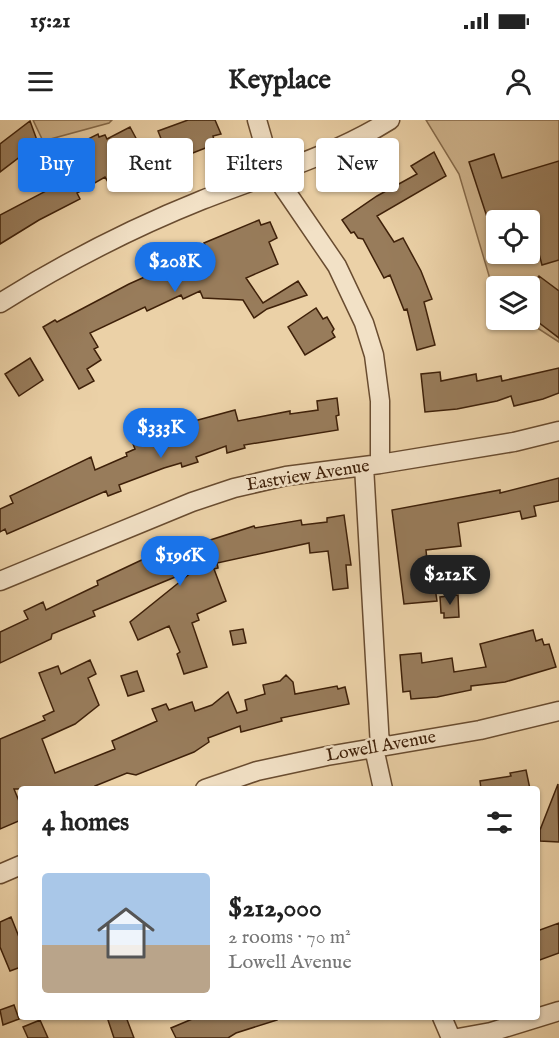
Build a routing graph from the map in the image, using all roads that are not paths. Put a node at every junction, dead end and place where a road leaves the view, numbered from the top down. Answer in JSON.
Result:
{"nodes":[{"id":1,"x":257,"y":120,"type":"edge"},
{"id":2,"x":390,"y":120,"type":"edge"},
{"id":3,"x":262,"y":138,"type":"edge"},
{"id":4,"x":304,"y":160,"type":"edge"},
{"id":5,"x":225,"y":192,"type":"edge"},
{"id":6,"x":286,"y":192,"type":"edge"},
{"id":7,"x":0,"y":303,"type":"edge"},
{"id":8,"x":559,"y":431,"type":"edge"},
{"id":9,"x":372,"y":465,"type":"junction"},
{"id":10,"x":0,"y":581,"type":"edge"},
{"id":11,"x":559,"y":711,"type":"edge"},
{"id":12,"x":377,"y":748,"type":"junction"},
{"id":13,"x":214,"y":786,"type":"edge"},
{"id":14,"x":383,"y":786,"type":"edge"},
{"id":15,"x":18,"y":867,"type":"edge"},
{"id":16,"x":0,"y":874,"type":"edge"},
{"id":17,"x":559,"y":1011,"type":"edge"},
{"id":18,"x":540,"y":1017,"type":"edge"},
{"id":19,"x":443,"y":1020,"type":"edge"},
{"id":20,"x":530,"y":1020,"type":"edge"},
{"id":21,"x":451,"y":1038,"type":"edge"},
{"id":22,"x":458,"y":1038,"type":"edge"}],
"edges":[{"from":1,"to":3,"type":"street"},
{"from":2,"to":4,"type":"street"},
{"from":5,"to":7,"type":"street"},
{"from":6,"to":9,"type":"street"},
{"from":8,"to":9,"type":"street","name":"Eastview Avenue"},
{"from":9,"to":10,"type":"street","name":"Eastview Avenue"},
{"from":9,"to":12,"type":"street"},
{"from":11,"to":12,"type":"street","name":"Lowell Avenue"},
{"from":12,"to":13,"type":"street","name":"Lowell Avenue"},
{"from":12,"to":14,"type":"street"},
{"from":15,"to":16,"type":"street"},
{"from":17,"to":18,"type":"street"},
{"from":19,"to":21,"type":"street"},
{"from":20,"to":22,"type":"street"}]}
